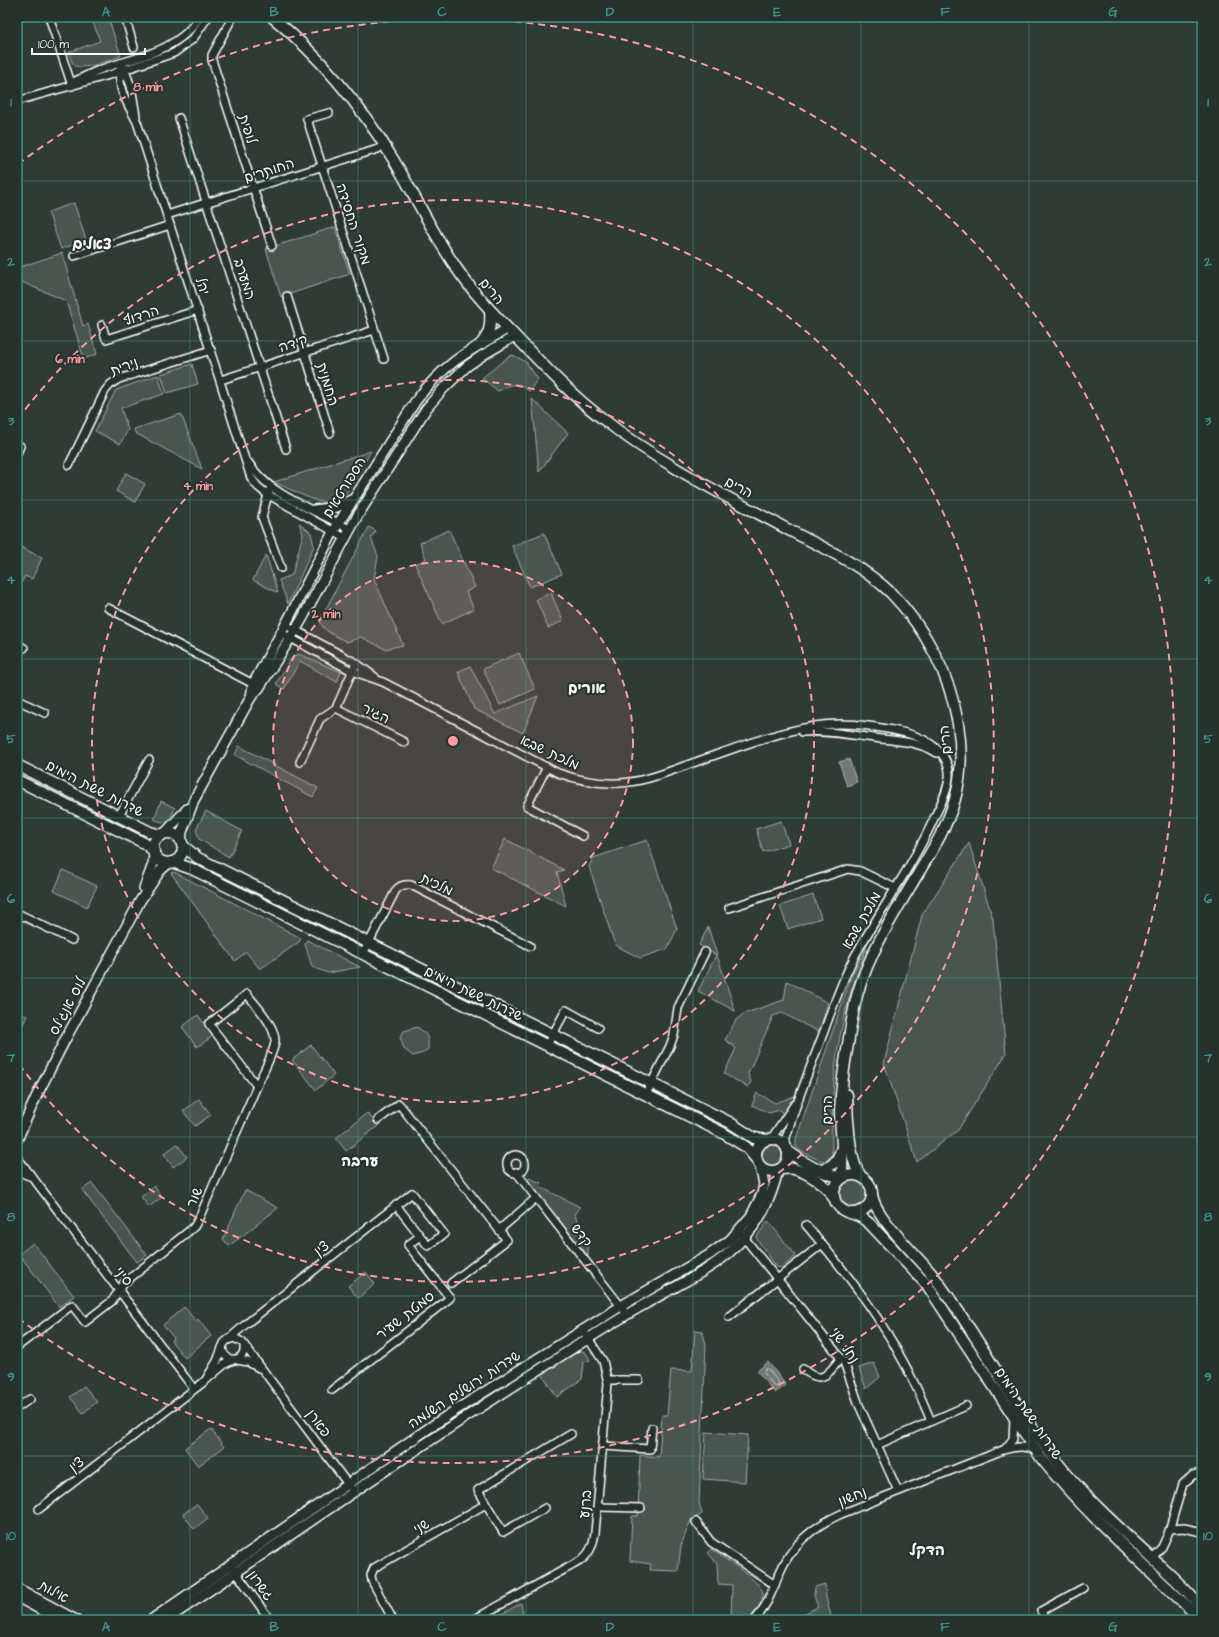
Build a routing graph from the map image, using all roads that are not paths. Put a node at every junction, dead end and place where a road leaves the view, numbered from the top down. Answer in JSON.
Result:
{"nodes":[{"id":1,"x":125,"y":17,"type":"edge"},
{"id":2,"x":199,"y":17,"type":"edge"},
{"id":3,"x":208,"y":17,"type":"edge"},
{"id":4,"x":272,"y":17,"type":"edge"},
{"id":5,"x":52,"y":18,"type":"edge"},
{"id":6,"x":230,"y":22,"type":"dead end"},
{"id":7,"x":134,"y":47,"type":"dead end"},
{"id":8,"x":121,"y":63,"type":"junction"},
{"id":9,"x":122,"y":71,"type":"junction"},
{"id":10,"x":71,"y":84,"type":"junction"},
{"id":11,"x":17,"y":102,"type":"edge"},
{"id":12,"x":329,"y":112,"type":"dead end"},
{"id":13,"x":179,"y":118,"type":"dead end"},
{"id":14,"x":137,"y":122,"type":"junction"},
{"id":15,"x":378,"y":149,"type":"dead end"},
{"id":16,"x":322,"y":166,"type":"junction"},
{"id":17,"x":253,"y":188,"type":"junction"},
{"id":18,"x":206,"y":203,"type":"junction"},
{"id":19,"x":167,"y":215,"type":"junction"},
{"id":20,"x":170,"y":225,"type":"junction"},
{"id":21,"x":272,"y":246,"type":"dead end"},
{"id":22,"x":74,"y":256,"type":"dead end"},
{"id":23,"x":287,"y":296,"type":"dead end"},
{"id":24,"x":198,"y":310,"type":"junction"},
{"id":25,"x":490,"y":311,"type":"junction"},
{"id":26,"x":102,"y":325,"type":"dead end"},
{"id":27,"x":507,"y":328,"type":"junction"},
{"id":28,"x":374,"y":330,"type":"junction"},
{"id":29,"x":515,"y":336,"type":"junction"},
{"id":30,"x":481,"y":344,"type":"junction"},
{"id":31,"x":211,"y":350,"type":"junction"},
{"id":32,"x":305,"y":353,"type":"junction"},
{"id":33,"x":384,"y":359,"type":"dead end"},
{"id":34,"x":260,"y":368,"type":"junction"},
{"id":35,"x":221,"y":380,"type":"junction"},
{"id":36,"x":330,"y":434,"type":"dead end"},
{"id":37,"x":20,"y":446,"type":"dead end"},
{"id":38,"x":286,"y":449,"type":"dead end"},
{"id":39,"x":17,"y":453,"type":"edge"},
{"id":40,"x":246,"y":457,"type":"junction"},
{"id":41,"x":69,"y":465,"type":"dead end"},
{"id":42,"x":271,"y":487,"type":"junction"},
{"id":43,"x":267,"y":494,"type":"junction"},
{"id":44,"x":355,"y":496,"type":"junction"},
{"id":45,"x":314,"y":510,"type":"junction"},
{"id":46,"x":338,"y":523,"type":"junction"},
{"id":47,"x":350,"y":529,"type":"junction"},
{"id":48,"x":333,"y":532,"type":"junction"},
{"id":49,"x":345,"y":538,"type":"junction"},
{"id":50,"x":281,"y":568,"type":"dead end"},
{"id":51,"x":108,"y":608,"type":"dead end"},
{"id":52,"x":283,"y":629,"type":"junction"},
{"id":53,"x":293,"y":634,"type":"junction"},
{"id":54,"x":356,"y":663,"type":"junction"},
{"id":55,"x":352,"y":671,"type":"junction"},
{"id":56,"x":383,"y":682,"type":"junction"},
{"id":57,"x":256,"y":686,"type":"junction"},
{"id":58,"x":17,"y":700,"type":"edge"},
{"id":59,"x":336,"y":708,"type":"junction"},
{"id":60,"x":45,"y":713,"type":"dead end"},
{"id":61,"x":786,"y":734,"type":"junction"},
{"id":62,"x":404,"y":742,"type":"dead end"},
{"id":63,"x":149,"y":760,"type":"dead end"},
{"id":64,"x":946,"y":761,"type":"junction"},
{"id":65,"x":300,"y":762,"type":"dead end"},
{"id":66,"x":17,"y":765,"type":"edge"},
{"id":67,"x":547,"y":767,"type":"junction"},
{"id":68,"x":17,"y":780,"type":"edge"},
{"id":69,"x":194,"y":800,"type":"junction"},
{"id":70,"x":119,"y":816,"type":"junction"},
{"id":71,"x":163,"y":834,"type":"junction"},
{"id":72,"x":584,"y":836,"type":"dead end"},
{"id":73,"x":182,"y":844,"type":"junction"},
{"id":74,"x":154,"y":852,"type":"junction"},
{"id":75,"x":171,"y":862,"type":"junction"},
{"id":76,"x":895,"y":888,"type":"junction"},
{"id":77,"x":140,"y":901,"type":"junction"},
{"id":78,"x":730,"y":908,"type":"dead end"},
{"id":79,"x":17,"y":913,"type":"edge"},
{"id":80,"x":72,"y":940,"type":"dead end"},
{"id":81,"x":369,"y":943,"type":"junction"},
{"id":82,"x":530,"y":946,"type":"dead end"},
{"id":83,"x":705,"y":952,"type":"dead end"},
{"id":84,"x":363,"y":954,"type":"junction"},
{"id":85,"x":598,"y":1028,"type":"dead end"},
{"id":86,"x":552,"y":1034,"type":"junction"},
{"id":87,"x":848,"y":1043,"type":"junction"},
{"id":88,"x":547,"y":1045,"type":"junction"},
{"id":89,"x":652,"y":1084,"type":"junction"},
{"id":90,"x":257,"y":1086,"type":"junction"},
{"id":91,"x":646,"y":1094,"type":"junction"},
{"id":92,"x":799,"y":1096,"type":"junction"},
{"id":93,"x":378,"y":1120,"type":"dead end"},
{"id":94,"x":20,"y":1129,"type":"edge"},
{"id":95,"x":17,"y":1140,"type":"edge"},
{"id":96,"x":769,"y":1140,"type":"junction"},
{"id":97,"x":842,"y":1146,"type":"junction"},
{"id":98,"x":786,"y":1148,"type":"junction"},
{"id":99,"x":17,"y":1157,"type":"edge"},
{"id":100,"x":758,"y":1163,"type":"junction"},
{"id":101,"x":817,"y":1169,"type":"junction"},
{"id":102,"x":779,"y":1170,"type":"junction"},
{"id":103,"x":17,"y":1171,"type":"edge"},
{"id":104,"x":516,"y":1172,"type":"dead end"},
{"id":105,"x":861,"y":1176,"type":"junction"},
{"id":106,"x":32,"y":1178,"type":"junction"},
{"id":107,"x":841,"y":1178,"type":"junction"},
{"id":108,"x":872,"y":1195,"type":"junction"},
{"id":109,"x":833,"y":1197,"type":"junction"},
{"id":110,"x":536,"y":1198,"type":"junction"},
{"id":111,"x":396,"y":1205,"type":"junction"},
{"id":112,"x":850,"y":1213,"type":"junction"},
{"id":113,"x":806,"y":1225,"type":"dead end"},
{"id":114,"x":499,"y":1230,"type":"junction"},
{"id":115,"x":742,"y":1234,"type":"junction"},
{"id":116,"x":420,"y":1236,"type":"junction"},
{"id":117,"x":822,"y":1244,"type":"junction"},
{"id":118,"x":778,"y":1279,"type":"junction"},
{"id":119,"x":451,"y":1283,"type":"dead end"},
{"id":120,"x":119,"y":1291,"type":"junction"},
{"id":121,"x":621,"y":1306,"type":"junction"},
{"id":122,"x":627,"y":1314,"type":"junction"},
{"id":123,"x":729,"y":1317,"type":"dead end"},
{"id":124,"x":246,"y":1324,"type":"junction"},
{"id":125,"x":582,"y":1330,"type":"junction"},
{"id":126,"x":588,"y":1339,"type":"junction"},
{"id":127,"x":228,"y":1340,"type":"junction"},
{"id":128,"x":243,"y":1343,"type":"junction"},
{"id":129,"x":17,"y":1347,"type":"edge"},
{"id":130,"x":222,"y":1348,"type":"junction"},
{"id":131,"x":841,"y":1358,"type":"junction"},
{"id":132,"x":235,"y":1360,"type":"junction"},
{"id":133,"x":803,"y":1369,"type":"dead end"},
{"id":134,"x":264,"y":1372,"type":"junction"},
{"id":135,"x":608,"y":1380,"type":"junction"},
{"id":136,"x":639,"y":1380,"type":"dead end"},
{"id":137,"x":205,"y":1381,"type":"junction"},
{"id":138,"x":194,"y":1389,"type":"junction"},
{"id":139,"x":332,"y":1390,"type":"dead end"},
{"id":140,"x":30,"y":1399,"type":"dead end"},
{"id":141,"x":966,"y":1406,"type":"dead end"},
{"id":142,"x":17,"y":1408,"type":"edge"},
{"id":143,"x":1014,"y":1416,"type":"junction"},
{"id":144,"x":932,"y":1421,"type":"junction"},
{"id":145,"x":652,"y":1428,"type":"dead end"},
{"id":146,"x":571,"y":1434,"type":"dead end"},
{"id":147,"x":877,"y":1445,"type":"junction"},
{"id":148,"x":603,"y":1446,"type":"junction"},
{"id":149,"x":1003,"y":1450,"type":"junction"},
{"id":150,"x":1036,"y":1450,"type":"junction"},
{"id":151,"x":1202,"y":1473,"type":"edge"},
{"id":152,"x":351,"y":1487,"type":"junction"},
{"id":153,"x":898,"y":1492,"type":"junction"},
{"id":154,"x":486,"y":1504,"type":"junction"},
{"id":155,"x":598,"y":1507,"type":"junction"},
{"id":156,"x":545,"y":1508,"type":"dead end"},
{"id":157,"x":641,"y":1508,"type":"dead end"},
{"id":158,"x":39,"y":1509,"type":"dead end"},
{"id":159,"x":696,"y":1522,"type":"dead end"},
{"id":160,"x":1170,"y":1529,"type":"junction"},
{"id":161,"x":1202,"y":1532,"type":"edge"},
{"id":162,"x":1152,"y":1558,"type":"junction"},
{"id":163,"x":233,"y":1569,"type":"junction"},
{"id":164,"x":775,"y":1585,"type":"junction"},
{"id":165,"x":17,"y":1588,"type":"edge"},
{"id":166,"x":1082,"y":1588,"type":"dead end"},
{"id":167,"x":17,"y":1597,"type":"edge"},
{"id":168,"x":1202,"y":1609,"type":"edge"},
{"id":169,"x":477,"y":1619,"type":"edge"},
{"id":170,"x":60,"y":1620,"type":"edge"},
{"id":171,"x":76,"y":1620,"type":"edge"},
{"id":172,"x":151,"y":1620,"type":"edge"},
{"id":173,"x":166,"y":1620,"type":"edge"},
{"id":174,"x":270,"y":1620,"type":"edge"},
{"id":175,"x":393,"y":1620,"type":"edge"},
{"id":176,"x":755,"y":1620,"type":"edge"},
{"id":177,"x":1045,"y":1620,"type":"edge"},
{"id":178,"x":1198,"y":1620,"type":"edge"}],
"edges":[{"from":1,"to":7,"type":"street"},
{"from":2,"to":8,"type":"street"},
{"from":3,"to":9,"type":"street"},
{"from":4,"to":25,"type":"main road","name":"הרים"},
{"from":5,"to":10,"type":"street"},
{"from":6,"to":17,"type":"street","name":"לופית"},
{"from":8,"to":9,"type":"street","name":"יהל"},
{"from":8,"to":10,"type":"street"},
{"from":9,"to":10,"type":"street"},
{"from":9,"to":14,"type":"street","name":"יהל"},
{"from":9,"to":14,"type":"street","name":"יהל"},
{"from":10,"to":11,"type":"street"},
{"from":12,"to":16,"type":"street","name":"מקור החסידה"},
{"from":13,"to":18,"type":"street","name":"המערב"},
{"from":14,"to":19,"type":"street","name":"יהל"},
{"from":15,"to":16,"type":"street","name":"החותרים"},
{"from":16,"to":17,"type":"street","name":"החותרים"},
{"from":16,"to":28,"type":"street","name":"מקור החסידה"},
{"from":17,"to":18,"type":"street","name":"החותרים"},
{"from":17,"to":21,"type":"street","name":"לופית"},
{"from":18,"to":19,"type":"street","name":"החותרים"},
{"from":18,"to":34,"type":"street","name":"המערב"},
{"from":19,"to":20,"type":"street","name":"יהל"},
{"from":20,"to":22,"type":"street"},
{"from":20,"to":24,"type":"street","name":"יהל"},
{"from":23,"to":32,"type":"street","name":"החמנית"},
{"from":24,"to":26,"type":"street","name":"הרדוף"},
{"from":24,"to":31,"type":"street","name":"יהל"},
{"from":25,"to":27,"type":"main road","name":"הרים"},
{"from":25,"to":30,"type":"main road"},
{"from":27,"to":29,"type":"main road","name":"הרים"},
{"from":27,"to":30,"type":"street","name":"הספורטאים"},
{"from":28,"to":32,"type":"street","name":"קידה"},
{"from":28,"to":33,"type":"street","name":"מקור החסידה"},
{"from":29,"to":47,"type":"street","name":"הספורטאים"},
{"from":29,"to":87,"type":"main road","name":"הרים"},
{"from":30,"to":44,"type":"street","name":"הספורטאים"},
{"from":31,"to":35,"type":"street","name":"יהל"},
{"from":31,"to":41,"type":"street","name":"נירית"},
{"from":32,"to":34,"type":"street","name":"קידה"},
{"from":32,"to":36,"type":"street","name":"החמנית"},
{"from":34,"to":35,"type":"street","name":"קידה"},
{"from":34,"to":38,"type":"street","name":"המערב"},
{"from":35,"to":40,"type":"street","name":"יהל"},
{"from":37,"to":39,"type":"street"},
{"from":40,"to":42,"type":"street","name":"יהל"},
{"from":40,"to":43,"type":"street","name":"יהל"},
{"from":42,"to":43,"type":"street"},
{"from":42,"to":45,"type":"street","name":"יהל"},
{"from":43,"to":48,"type":"street","name":"יהל"},
{"from":43,"to":50,"type":"street"},
{"from":44,"to":45,"type":"street"},
{"from":44,"to":46,"type":"street","name":"הספורטאים"},
{"from":45,"to":46,"type":"street","name":"יהל"},
{"from":46,"to":47,"type":"street","name":"יהל"},
{"from":46,"to":48,"type":"street","name":"הספורטאים"},
{"from":47,"to":49,"type":"street","name":"הספורטאים"},
{"from":48,"to":49,"type":"street","name":"יהל"},
{"from":48,"to":52,"type":"street","name":"הספורטאים"},
{"from":49,"to":53,"type":"street","name":"הספורטאים"},
{"from":51,"to":57,"type":"street"},
{"from":52,"to":53,"type":"street","name":"מלכת שבא"},
{"from":52,"to":57,"type":"street","name":"הספורטאים"},
{"from":53,"to":54,"type":"street","name":"מלכת שבא"},
{"from":53,"to":55,"type":"street","name":"מלכת שבא"},
{"from":53,"to":57,"type":"street","name":"הספורטאים"},
{"from":54,"to":55,"type":"street"},
{"from":54,"to":56,"type":"street","name":"מלכת שבא"},
{"from":55,"to":56,"type":"street","name":"מלכת שבא"},
{"from":55,"to":59,"type":"street"},
{"from":56,"to":67,"type":"street","name":"מלכת שבא"},
{"from":57,"to":69,"type":"street","name":"הספורטאים"},
{"from":58,"to":60,"type":"street"},
{"from":59,"to":62,"type":"street","name":"הגיר"},
{"from":59,"to":65,"type":"street"},
{"from":61,"to":64,"type":"street","name":"מלכת שבא"},
{"from":61,"to":64,"type":"street","name":"מלכת שבא"},
{"from":61,"to":67,"type":"street","name":"מלכת שבא"},
{"from":63,"to":70,"type":"street"},
{"from":64,"to":76,"type":"street","name":"מלכת שבא"},
{"from":66,"to":70,"type":"main road","name":"שדרות ששת הימים"},
{"from":67,"to":72,"type":"street"},
{"from":68,"to":74,"type":"main road","name":"שדרות ששת הימים"},
{"from":69,"to":71,"type":"street","name":"הספורטאים"},
{"from":69,"to":73,"type":"street","name":"הספורטאים"},
{"from":70,"to":71,"type":"main road","name":"שדרות ששת הימים"},
{"from":71,"to":73,"type":"main road"},
{"from":71,"to":74,"type":"main road"},
{"from":73,"to":75,"type":"main road"},
{"from":73,"to":81,"type":"main road","name":"שדרות ששת הימים"},
{"from":74,"to":75,"type":"main road"},
{"from":74,"to":77,"type":"street","name":"לוס אנג'לס"},
{"from":75,"to":77,"type":"street","name":"לוס אנג'לס"},
{"from":75,"to":84,"type":"main road","name":"שדרות ששת הימים"},
{"from":76,"to":78,"type":"street"},
{"from":76,"to":92,"type":"street","name":"מלכת שבא"},
{"from":77,"to":94,"type":"street","name":"לוס אנג'לס"},
{"from":79,"to":80,"type":"street"},
{"from":81,"to":82,"type":"street","name":"מלכית"},
{"from":81,"to":84,"type":"street","name":"מלכית"},
{"from":81,"to":86,"type":"main road","name":"שדרות ששת הימים"},
{"from":83,"to":89,"type":"street"},
{"from":84,"to":88,"type":"main road","name":"שדרות ששת הימים"},
{"from":85,"to":86,"type":"street"},
{"from":86,"to":88,"type":"street"},
{"from":86,"to":89,"type":"main road","name":"שדרות ששת הימים"},
{"from":87,"to":97,"type":"main road","name":"הרים"},
{"from":87,"to":105,"type":"main road","name":"הרים"},
{"from":88,"to":91,"type":"main road","name":"שדרות ששת הימים"},
{"from":89,"to":91,"type":"street"},
{"from":89,"to":96,"type":"main road","name":"שדרות ששת הימים"},
{"from":90,"to":90,"type":"street","name":"שור"},
{"from":90,"to":120,"type":"street","name":"שור"},
{"from":91,"to":100,"type":"main road","name":"שדרות ששת הימים"},
{"from":92,"to":96,"type":"street","name":"מלכת שבא"},
{"from":92,"to":98,"type":"street","name":"מלכת שבא"},
{"from":93,"to":114,"type":"street"},
{"from":94,"to":95,"type":"street","name":"לוס אנג'לס"},
{"from":96,"to":98,"type":"main road"},
{"from":96,"to":100,"type":"main road"},
{"from":97,"to":101,"type":"main road"},
{"from":97,"to":107,"type":"main road","name":"הרים"},
{"from":98,"to":101,"type":"main road"},
{"from":98,"to":102,"type":"main road"},
{"from":99,"to":106,"type":"street","name":"סיני"},
{"from":100,"to":102,"type":"main road"},
{"from":100,"to":115,"type":"street","name":"שדרות ירושלים השלמה"},
{"from":101,"to":107,"type":"main road"},
{"from":102,"to":109,"type":"main road"},
{"from":102,"to":115,"type":"street","name":"שדרות ירושלים השלמה"},
{"from":103,"to":106,"type":"street","name":"סיני"},
{"from":104,"to":110,"type":"street","name":"קדש"},
{"from":105,"to":107,"type":"main road"},
{"from":105,"to":108,"type":"main road"},
{"from":106,"to":120,"type":"street","name":"סיני"},
{"from":107,"to":109,"type":"main road"},
{"from":108,"to":112,"type":"main road"},
{"from":108,"to":162,"type":"main road","name":"שדרות ששת הימים"},
{"from":109,"to":112,"type":"main road"},
{"from":110,"to":114,"type":"street"},
{"from":110,"to":121,"type":"street","name":"קדש"},
{"from":111,"to":116,"type":"street"},
{"from":111,"to":116,"type":"street","name":"צין"},
{"from":111,"to":124,"type":"street","name":"צין"},
{"from":112,"to":143,"type":"main road","name":"שדרות ששת הימים"},
{"from":113,"to":117,"type":"street"},
{"from":114,"to":119,"type":"street"},
{"from":115,"to":118,"type":"street","name":"נחל שני"},
{"from":115,"to":121,"type":"street","name":"שדרות ירושלים השלמה"},
{"from":115,"to":122,"type":"street","name":"שדרות ירושלים השלמה"},
{"from":116,"to":139,"type":"street","name":"סמטת שעיר"},
{"from":117,"to":118,"type":"street"},
{"from":117,"to":144,"type":"street"},
{"from":118,"to":123,"type":"street"},
{"from":118,"to":131,"type":"street","name":"נחל שני"},
{"from":120,"to":129,"type":"street","name":"שור"},
{"from":120,"to":138,"type":"street","name":"סיני"},
{"from":121,"to":122,"type":"street","name":"קדש"},
{"from":121,"to":125,"type":"street","name":"שדרות ירושלים השלמה"},
{"from":122,"to":126,"type":"street","name":"שדרות ירושלים השלמה"},
{"from":124,"to":127,"type":"street","name":"צין"},
{"from":124,"to":128,"type":"street"},
{"from":125,"to":126,"type":"street","name":"ברנע"},
{"from":125,"to":152,"type":"street","name":"שדרות ירושלים השלמה"},
{"from":126,"to":135,"type":"street","name":"ברנע"},
{"from":126,"to":152,"type":"street","name":"שדרות ירושלים השלמה"},
{"from":127,"to":128,"type":"street"},
{"from":127,"to":130,"type":"street"},
{"from":128,"to":132,"type":"street"},
{"from":128,"to":134,"type":"street","name":"פארן"},
{"from":130,"to":132,"type":"street"},
{"from":130,"to":137,"type":"street","name":"צין"},
{"from":131,"to":133,"type":"street"},
{"from":131,"to":147,"type":"street","name":"נחל שני"},
{"from":132,"to":134,"type":"street","name":"פארן"},
{"from":132,"to":137,"type":"street","name":"צין"},
{"from":134,"to":152,"type":"street","name":"פארן"},
{"from":135,"to":136,"type":"street"},
{"from":135,"to":148,"type":"street","name":"ברנע"},
{"from":137,"to":138,"type":"street","name":"צין"},
{"from":138,"to":158,"type":"street","name":"צין"},
{"from":140,"to":142,"type":"street"},
{"from":141,"to":144,"type":"street"},
{"from":143,"to":149,"type":"street"},
{"from":143,"to":150,"type":"main road","name":"שדרות ששת הימים"},
{"from":144,"to":147,"type":"street"},
{"from":145,"to":148,"type":"street"},
{"from":146,"to":154,"type":"street"},
{"from":147,"to":153,"type":"street","name":"נחל שני"},
{"from":148,"to":155,"type":"street","name":"ברנע"},
{"from":149,"to":150,"type":"street","name":"נחשון"},
{"from":149,"to":153,"type":"street","name":"נחשון"},
{"from":150,"to":178,"type":"main road","name":"שדרות ששת הימים"},
{"from":151,"to":160,"type":"street"},
{"from":152,"to":163,"type":"street","name":"שדרות ירושלים השלמה"},
{"from":153,"to":164,"type":"street","name":"נחשון"},
{"from":154,"to":156,"type":"street"},
{"from":154,"to":175,"type":"street","name":"שני"},
{"from":155,"to":157,"type":"street"},
{"from":155,"to":169,"type":"street","name":"ברנע"},
{"from":159,"to":164,"type":"street"},
{"from":160,"to":161,"type":"street"},
{"from":160,"to":162,"type":"street"},
{"from":162,"to":168,"type":"main road","name":"שדרות ששת הימים"},
{"from":163,"to":172,"type":"street","name":"שדרות ירושלים השלמה"},
{"from":163,"to":173,"type":"street","name":"שדרות ירושלים השלמה"},
{"from":163,"to":174,"type":"street","name":"גשרון"},
{"from":164,"to":176,"type":"street","name":"נחשון"},
{"from":165,"to":171,"type":"street","name":"אילות"},
{"from":166,"to":177,"type":"street"},
{"from":167,"to":170,"type":"street","name":"אילות"}]}
